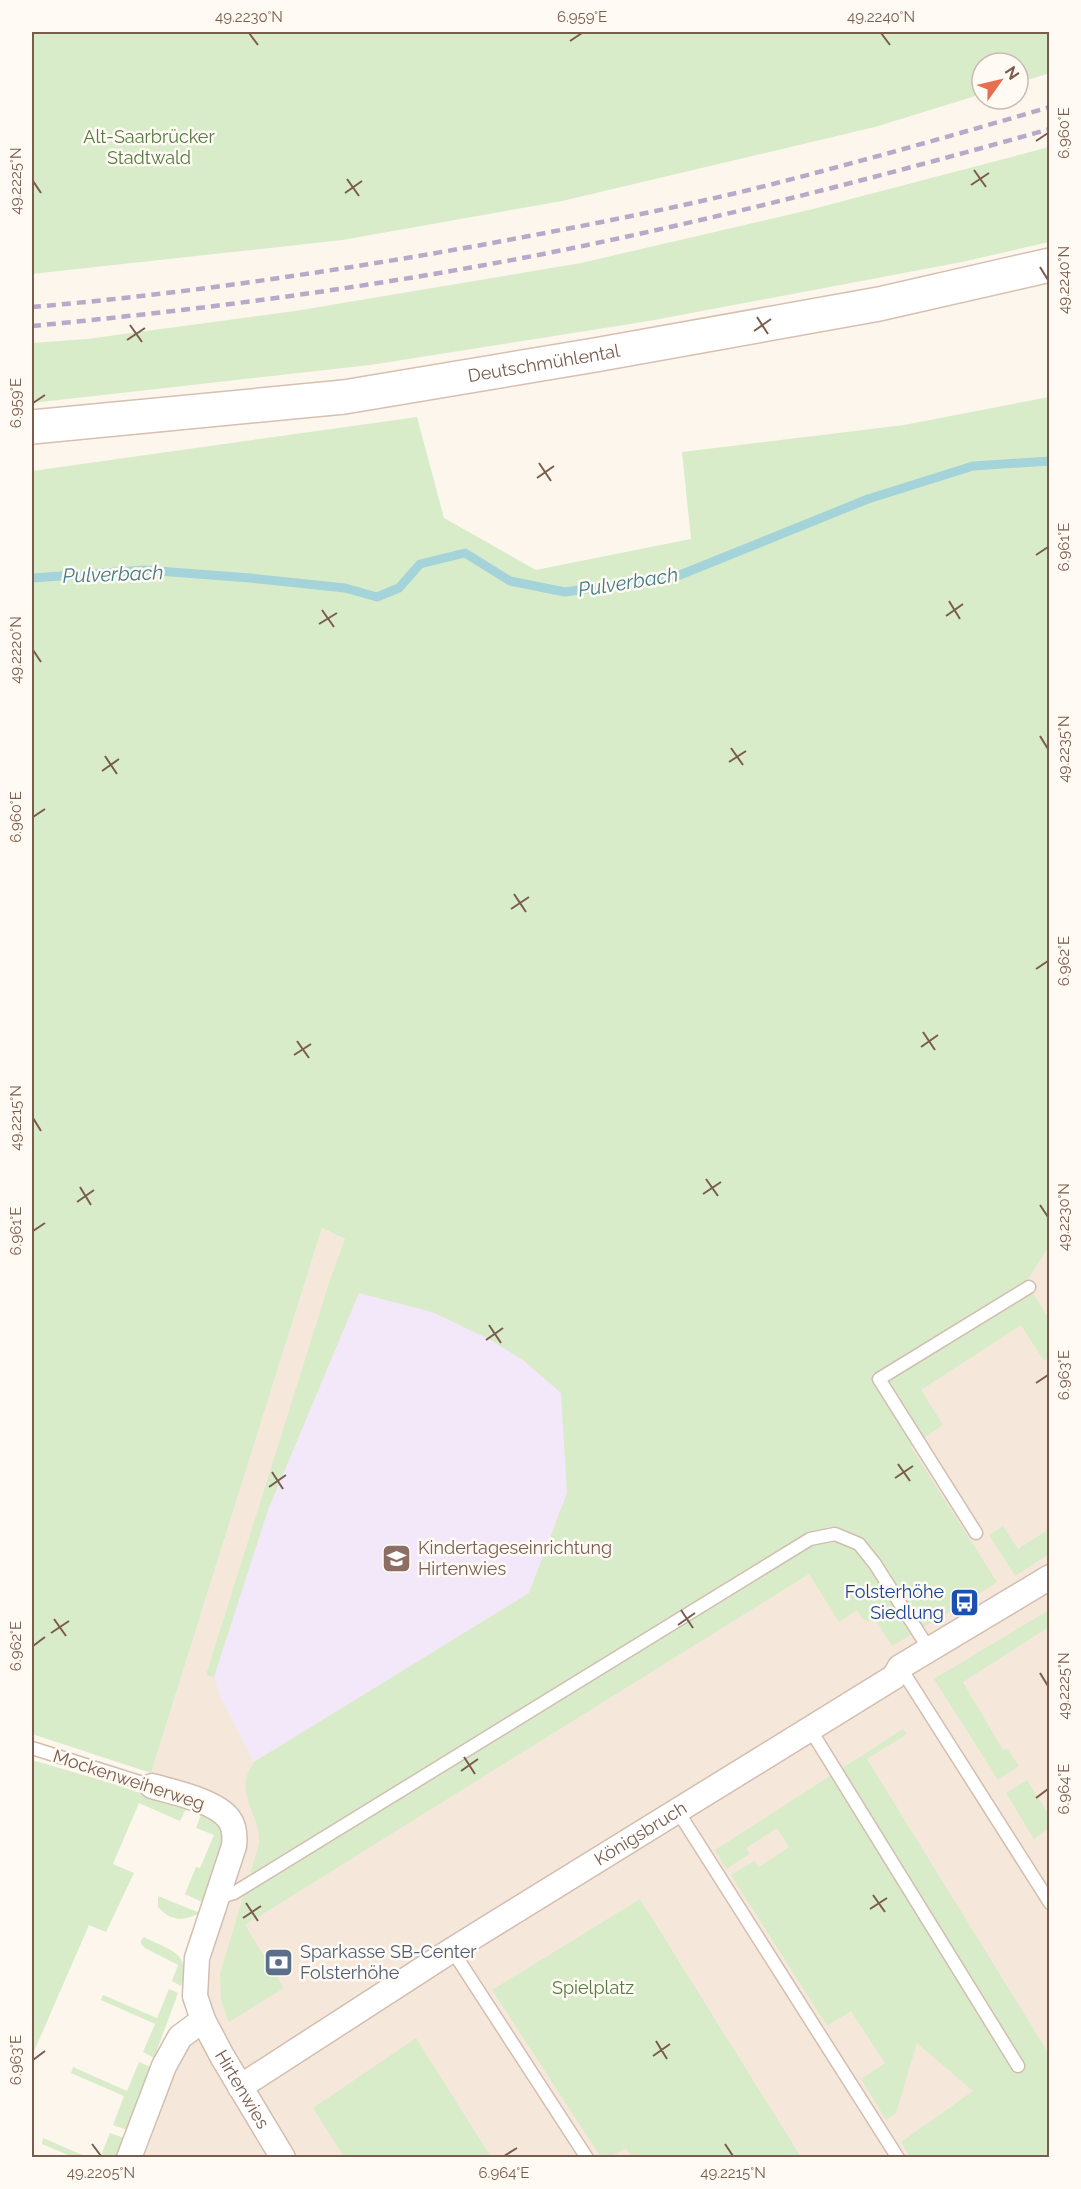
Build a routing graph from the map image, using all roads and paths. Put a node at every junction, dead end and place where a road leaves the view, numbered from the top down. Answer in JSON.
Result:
{"nodes":[{"id":1,"x":1050,"y":266,"type":"edge"},
{"id":2,"x":32,"y":427,"type":"edge"},
{"id":3,"x":1029,"y":1287,"type":"dead end"},
{"id":4,"x":976,"y":1533,"type":"dead end"},
{"id":5,"x":1047,"y":1581,"type":"edge"},
{"id":6,"x":929,"y":1649,"type":"junction"},
{"id":7,"x":900,"y":1667,"type":"junction"},
{"id":8,"x":810,"y":1730,"type":"junction"},
{"id":9,"x":32,"y":1748,"type":"edge"},
{"id":10,"x":152,"y":1786,"type":"joint"},
{"id":11,"x":677,"y":1810,"type":"junction"},
{"id":12,"x":217,"y":1899,"type":"junction"},
{"id":13,"x":1050,"y":1904,"type":"edge"},
{"id":14,"x":452,"y":1950,"type":"junction"},
{"id":15,"x":203,"y":2020,"type":"junction"},
{"id":16,"x":1018,"y":2066,"type":"dead end"},
{"id":17,"x":240,"y":2087,"type":"junction"},
{"id":18,"x":129,"y":2157,"type":"edge"},
{"id":19,"x":283,"y":2157,"type":"edge"},
{"id":20,"x":587,"y":2157,"type":"edge"},
{"id":21,"x":898,"y":2157,"type":"edge"}],
"edges":[{"from":1,"to":2,"type":"main road","name":"Deutschmühlental"},
{"from":3,"to":4,"type":"lane"},
{"from":5,"to":6,"type":"street","name":"Königsbruch"},
{"from":6,"to":7,"type":"street","name":"Königsbruch"},
{"from":6,"to":12,"type":"lane"},
{"from":7,"to":8,"type":"street","name":"Königsbruch"},
{"from":7,"to":13,"type":"lane"},
{"from":8,"to":11,"type":"street","name":"Königsbruch"},
{"from":8,"to":16,"type":"lane"},
{"from":9,"to":10,"type":"lane","name":"Mockenweiherweg"},
{"from":10,"to":12,"type":"street","name":"Mockenweiherweg"},
{"from":11,"to":14,"type":"street","name":"Königsbruch"},
{"from":11,"to":21,"type":"lane"},
{"from":12,"to":15,"type":"street","name":"Mockenweiherweg"},
{"from":14,"to":17,"type":"street","name":"Königsbruch"},
{"from":14,"to":20,"type":"lane"},
{"from":15,"to":17,"type":"street","name":"Hirtenwies"},
{"from":15,"to":18,"type":"street"},
{"from":17,"to":19,"type":"street","name":"Hirtenwies"}]}
